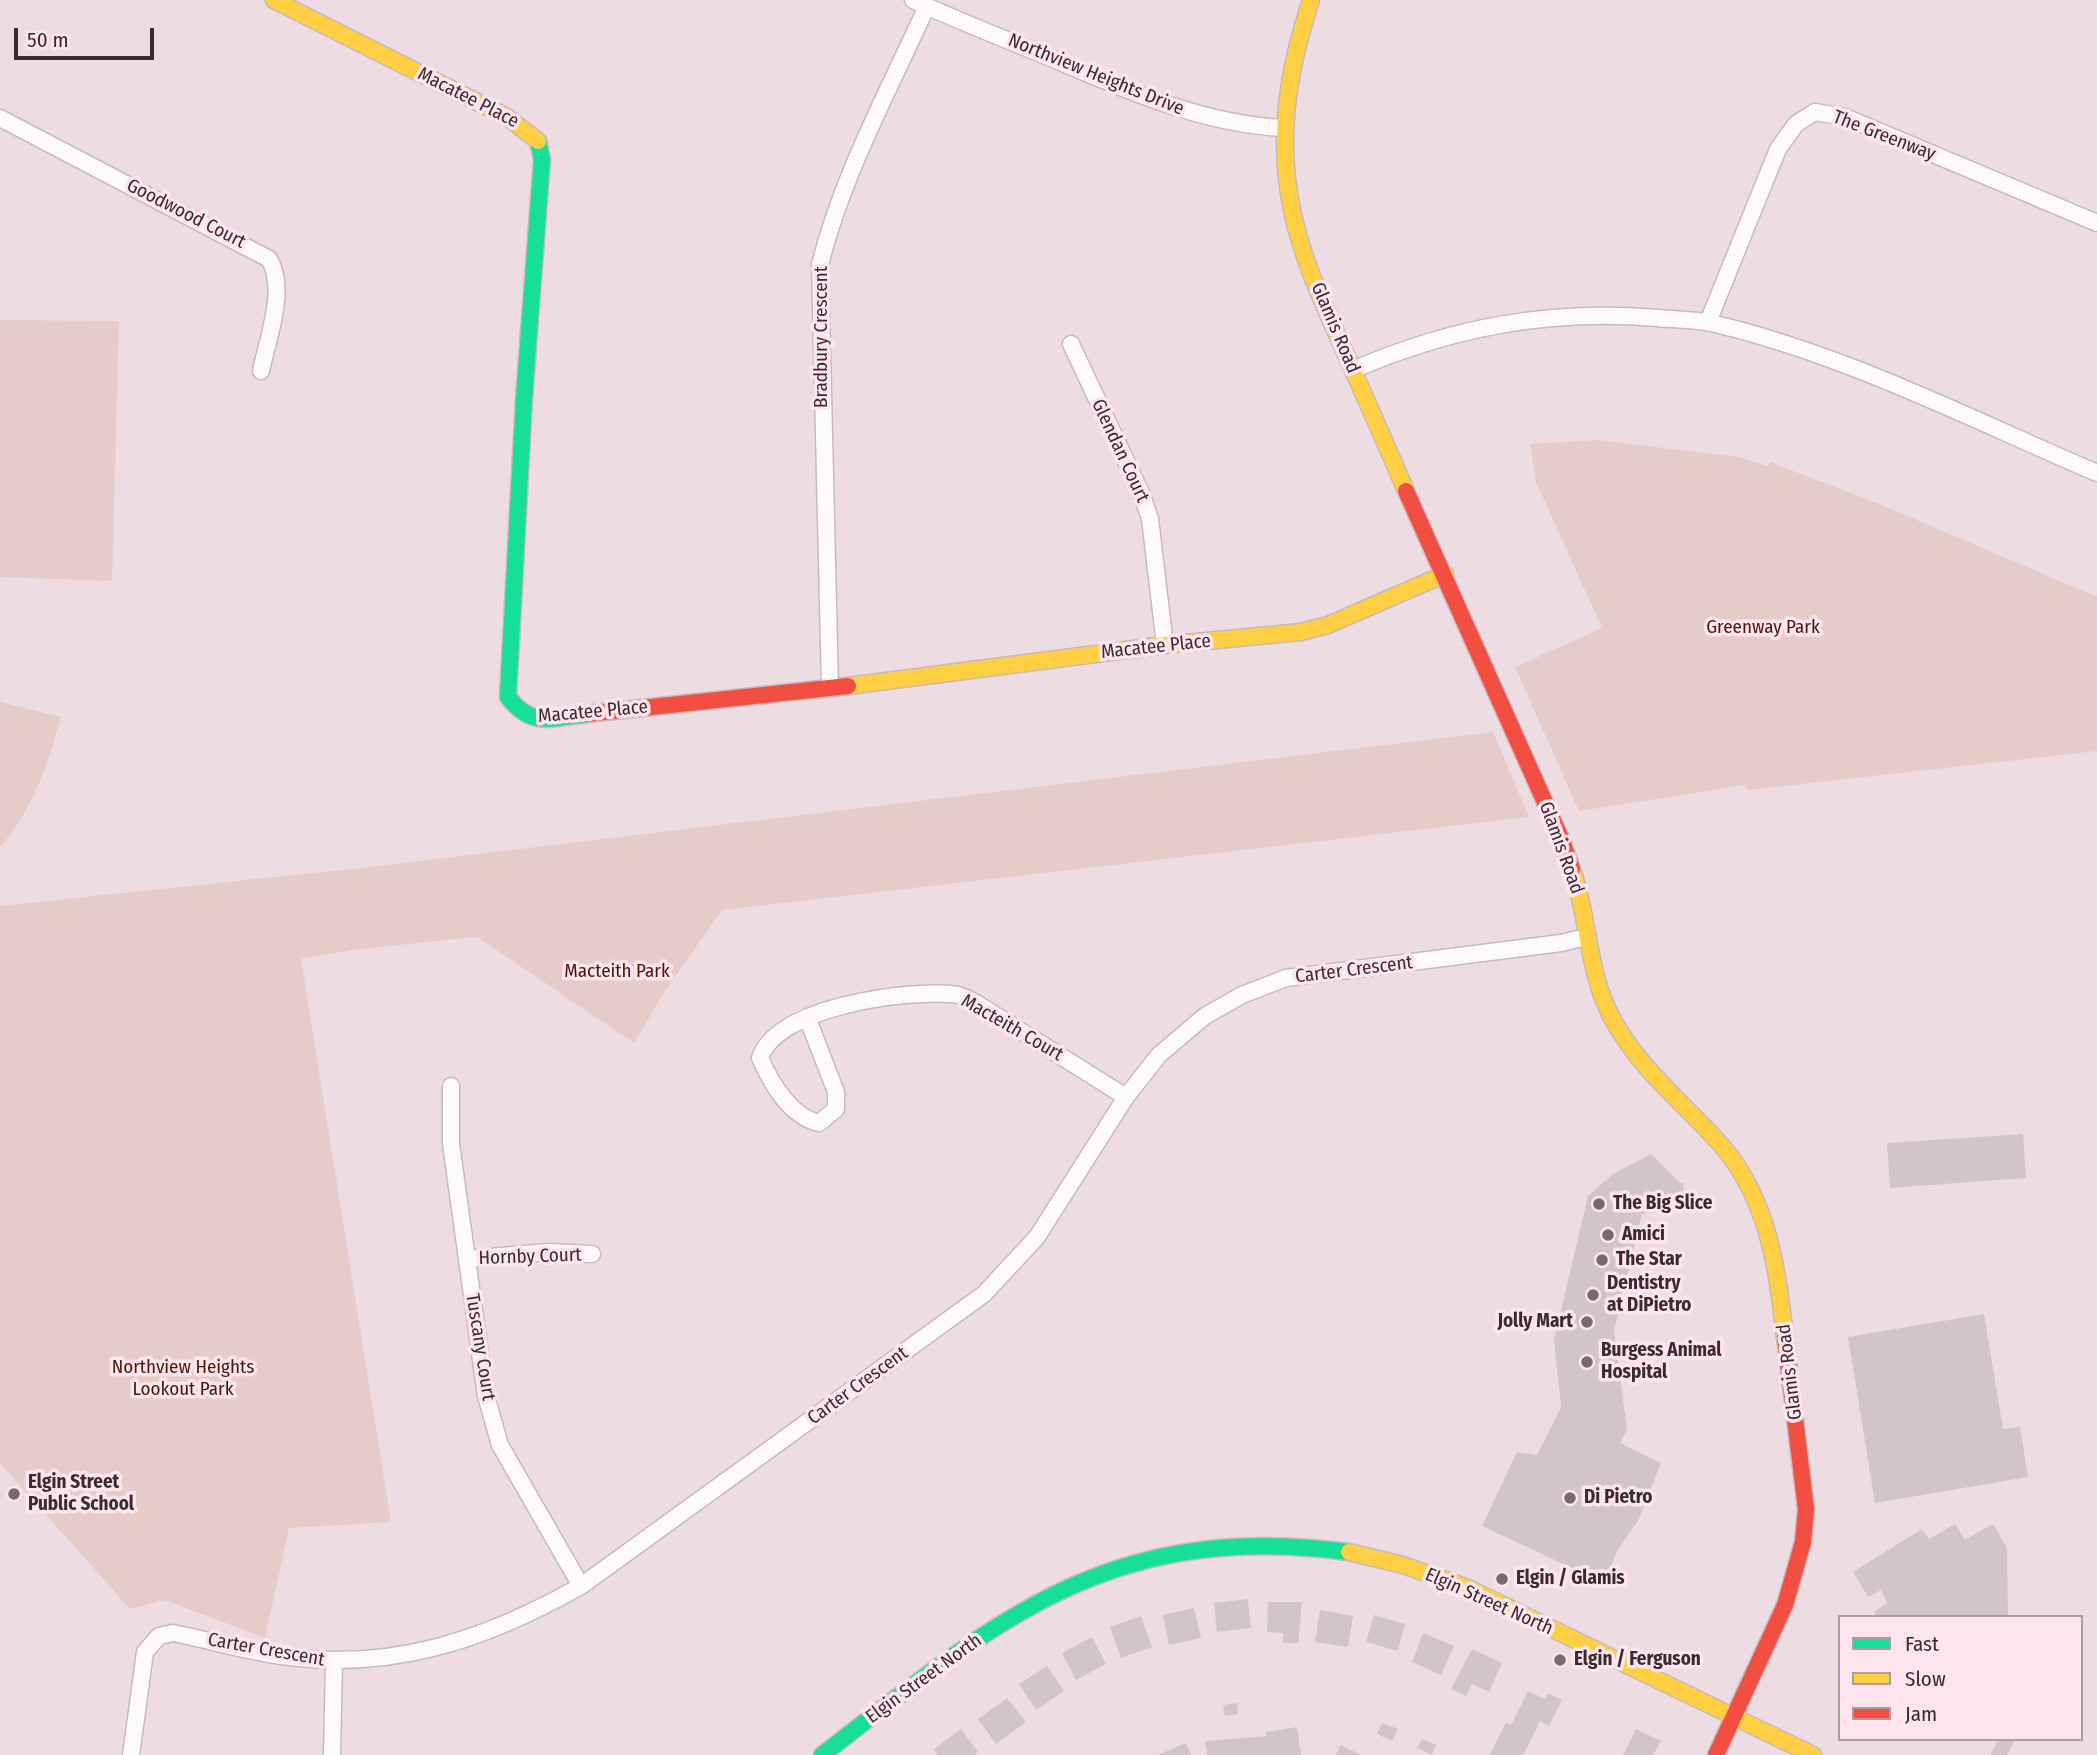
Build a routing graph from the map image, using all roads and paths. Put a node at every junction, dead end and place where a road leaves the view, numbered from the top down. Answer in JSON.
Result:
{"nodes":[{"id":1,"x":274,"y":0,"type":"edge"},
{"id":2,"x":1311,"y":0,"type":"edge"},
{"id":3,"x":920,"y":3,"type":"edge"},
{"id":4,"x":0,"y":118,"type":"edge"},
{"id":5,"x":1284,"y":128,"type":"junction"},
{"id":6,"x":2097,"y":223,"type":"edge"},
{"id":7,"x":1708,"y":322,"type":"junction"},
{"id":8,"x":1071,"y":344,"type":"dead end"},
{"id":9,"x":1353,"y":370,"type":"junction"},
{"id":10,"x":261,"y":371,"type":"dead end"},
{"id":11,"x":2097,"y":472,"type":"edge"},
{"id":12,"x":1445,"y":574,"type":"junction"},
{"id":13,"x":1164,"y":645,"type":"junction"},
{"id":14,"x":830,"y":688,"type":"junction"},
{"id":15,"x":1586,"y":937,"type":"junction"},
{"id":16,"x":807,"y":1017,"type":"junction"},
{"id":17,"x":451,"y":1086,"type":"dead end"},
{"id":18,"x":1126,"y":1097,"type":"junction"},
{"id":19,"x":592,"y":1254,"type":"dead end"},
{"id":20,"x":467,"y":1259,"type":"junction"},
{"id":21,"x":581,"y":1586,"type":"junction"},
{"id":22,"x":334,"y":1661,"type":"junction"},
{"id":23,"x":1732,"y":1716,"type":"junction"},
{"id":24,"x":131,"y":1755,"type":"edge"},
{"id":25,"x":332,"y":1755,"type":"edge"},
{"id":26,"x":822,"y":1755,"type":"edge"},
{"id":27,"x":1716,"y":1755,"type":"edge"},
{"id":28,"x":1813,"y":1755,"type":"edge"}],
"edges":[{"from":1,"to":14,"type":"street","name":"Macatee Place"},
{"from":2,"to":5,"type":"street","name":"Glamis Road"},
{"from":3,"to":5,"type":"street","name":"Northview Heights Drive"},
{"from":3,"to":14,"type":"street","name":"Bradbury Crescent"},
{"from":4,"to":10,"type":"street","name":"Goodwood Court"},
{"from":5,"to":9,"type":"street","name":"Glamis Road"},
{"from":6,"to":7,"type":"street","name":"The Greenway"},
{"from":7,"to":9,"type":"street"},
{"from":7,"to":11,"type":"street"},
{"from":8,"to":13,"type":"street","name":"Glendan Court"},
{"from":9,"to":12,"type":"street","name":"Glamis Road"},
{"from":12,"to":13,"type":"street","name":"Macatee Place"},
{"from":12,"to":15,"type":"street","name":"Glamis Road"},
{"from":13,"to":14,"type":"street","name":"Macatee Place"},
{"from":15,"to":18,"type":"street","name":"Carter Crescent"},
{"from":15,"to":23,"type":"street","name":"Glamis Road"},
{"from":16,"to":16,"type":"street","name":"Macteith Court"},
{"from":16,"to":18,"type":"street","name":"Macteith Court"},
{"from":17,"to":20,"type":"street","name":"Tuscany Court"},
{"from":18,"to":21,"type":"street","name":"Carter Crescent"},
{"from":19,"to":20,"type":"street","name":"Hornby Court"},
{"from":20,"to":21,"type":"street","name":"Tuscany Court"},
{"from":21,"to":22,"type":"street","name":"Carter Crescent"},
{"from":22,"to":24,"type":"street","name":"Carter Crescent"},
{"from":22,"to":25,"type":"street"},
{"from":23,"to":26,"type":"street","name":"Elgin Street North"},
{"from":23,"to":27,"type":"street","name":"Glamis Road"},
{"from":23,"to":28,"type":"street","name":"Elgin Street North"}]}
